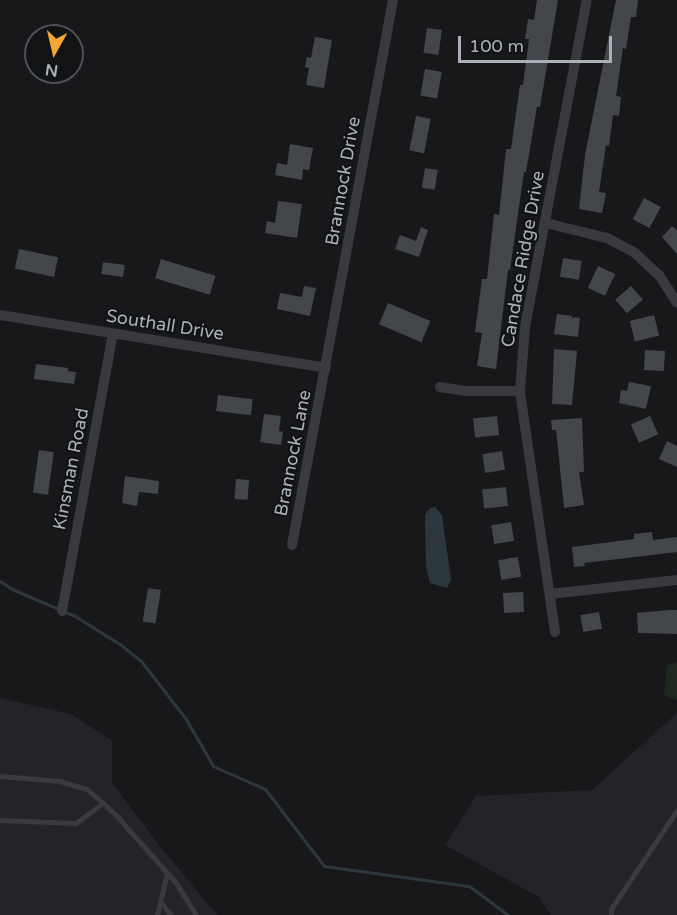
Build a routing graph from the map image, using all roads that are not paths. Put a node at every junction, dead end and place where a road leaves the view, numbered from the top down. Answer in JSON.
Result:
{"nodes":[{"id":1,"x":393,"y":0,"type":"edge"},
{"id":2,"x":587,"y":0,"type":"edge"},
{"id":3,"x":546,"y":223,"type":"junction"},
{"id":4,"x":677,"y":303,"type":"edge"},
{"id":5,"x":0,"y":315,"type":"edge"},
{"id":6,"x":113,"y":334,"type":"junction"},
{"id":7,"x":326,"y":368,"type":"junction"},
{"id":8,"x":440,"y":387,"type":"dead end"},
{"id":9,"x":520,"y":391,"type":"junction"},
{"id":10,"x":292,"y":545,"type":"dead end"},
{"id":11,"x":677,"y":580,"type":"edge"},
{"id":12,"x":550,"y":594,"type":"junction"},
{"id":13,"x":62,"y":611,"type":"dead end"},
{"id":14,"x":555,"y":632,"type":"dead end"},
{"id":15,"x":0,"y":777,"type":"edge"},
{"id":16,"x":102,"y":803,"type":"junction"},
{"id":17,"x":677,"y":810,"type":"edge"},
{"id":18,"x":0,"y":820,"type":"edge"},
{"id":19,"x":167,"y":873,"type":"junction"},
{"id":20,"x":160,"y":901,"type":"junction"},
{"id":21,"x":157,"y":915,"type":"edge"},
{"id":22,"x":171,"y":915,"type":"edge"},
{"id":23,"x":196,"y":915,"type":"edge"},
{"id":24,"x":611,"y":915,"type":"edge"}],
"edges":[{"from":1,"to":7,"type":"street","name":"Brannock Drive"},
{"from":2,"to":3,"type":"street","name":"Candace Ridge Drive"},
{"from":3,"to":4,"type":"street"},
{"from":3,"to":9,"type":"street","name":"Candace Ridge Drive"},
{"from":5,"to":6,"type":"street","name":"Southall Drive"},
{"from":6,"to":7,"type":"street","name":"Southall Drive"},
{"from":6,"to":13,"type":"street","name":"Kinsman Road"},
{"from":7,"to":10,"type":"street","name":"Brannock Lane"},
{"from":8,"to":9,"type":"street"},
{"from":9,"to":12,"type":"street","name":"Candace Ridge Drive"},
{"from":11,"to":12,"type":"street"},
{"from":12,"to":14,"type":"street","name":"Candace Ridge Drive"},
{"from":15,"to":16,"type":"lane"},
{"from":16,"to":18,"type":"lane"},
{"from":16,"to":19,"type":"lane"},
{"from":17,"to":24,"type":"lane"},
{"from":19,"to":20,"type":"lane"},
{"from":19,"to":23,"type":"lane"},
{"from":20,"to":21,"type":"lane"},
{"from":20,"to":22,"type":"lane"}]}
